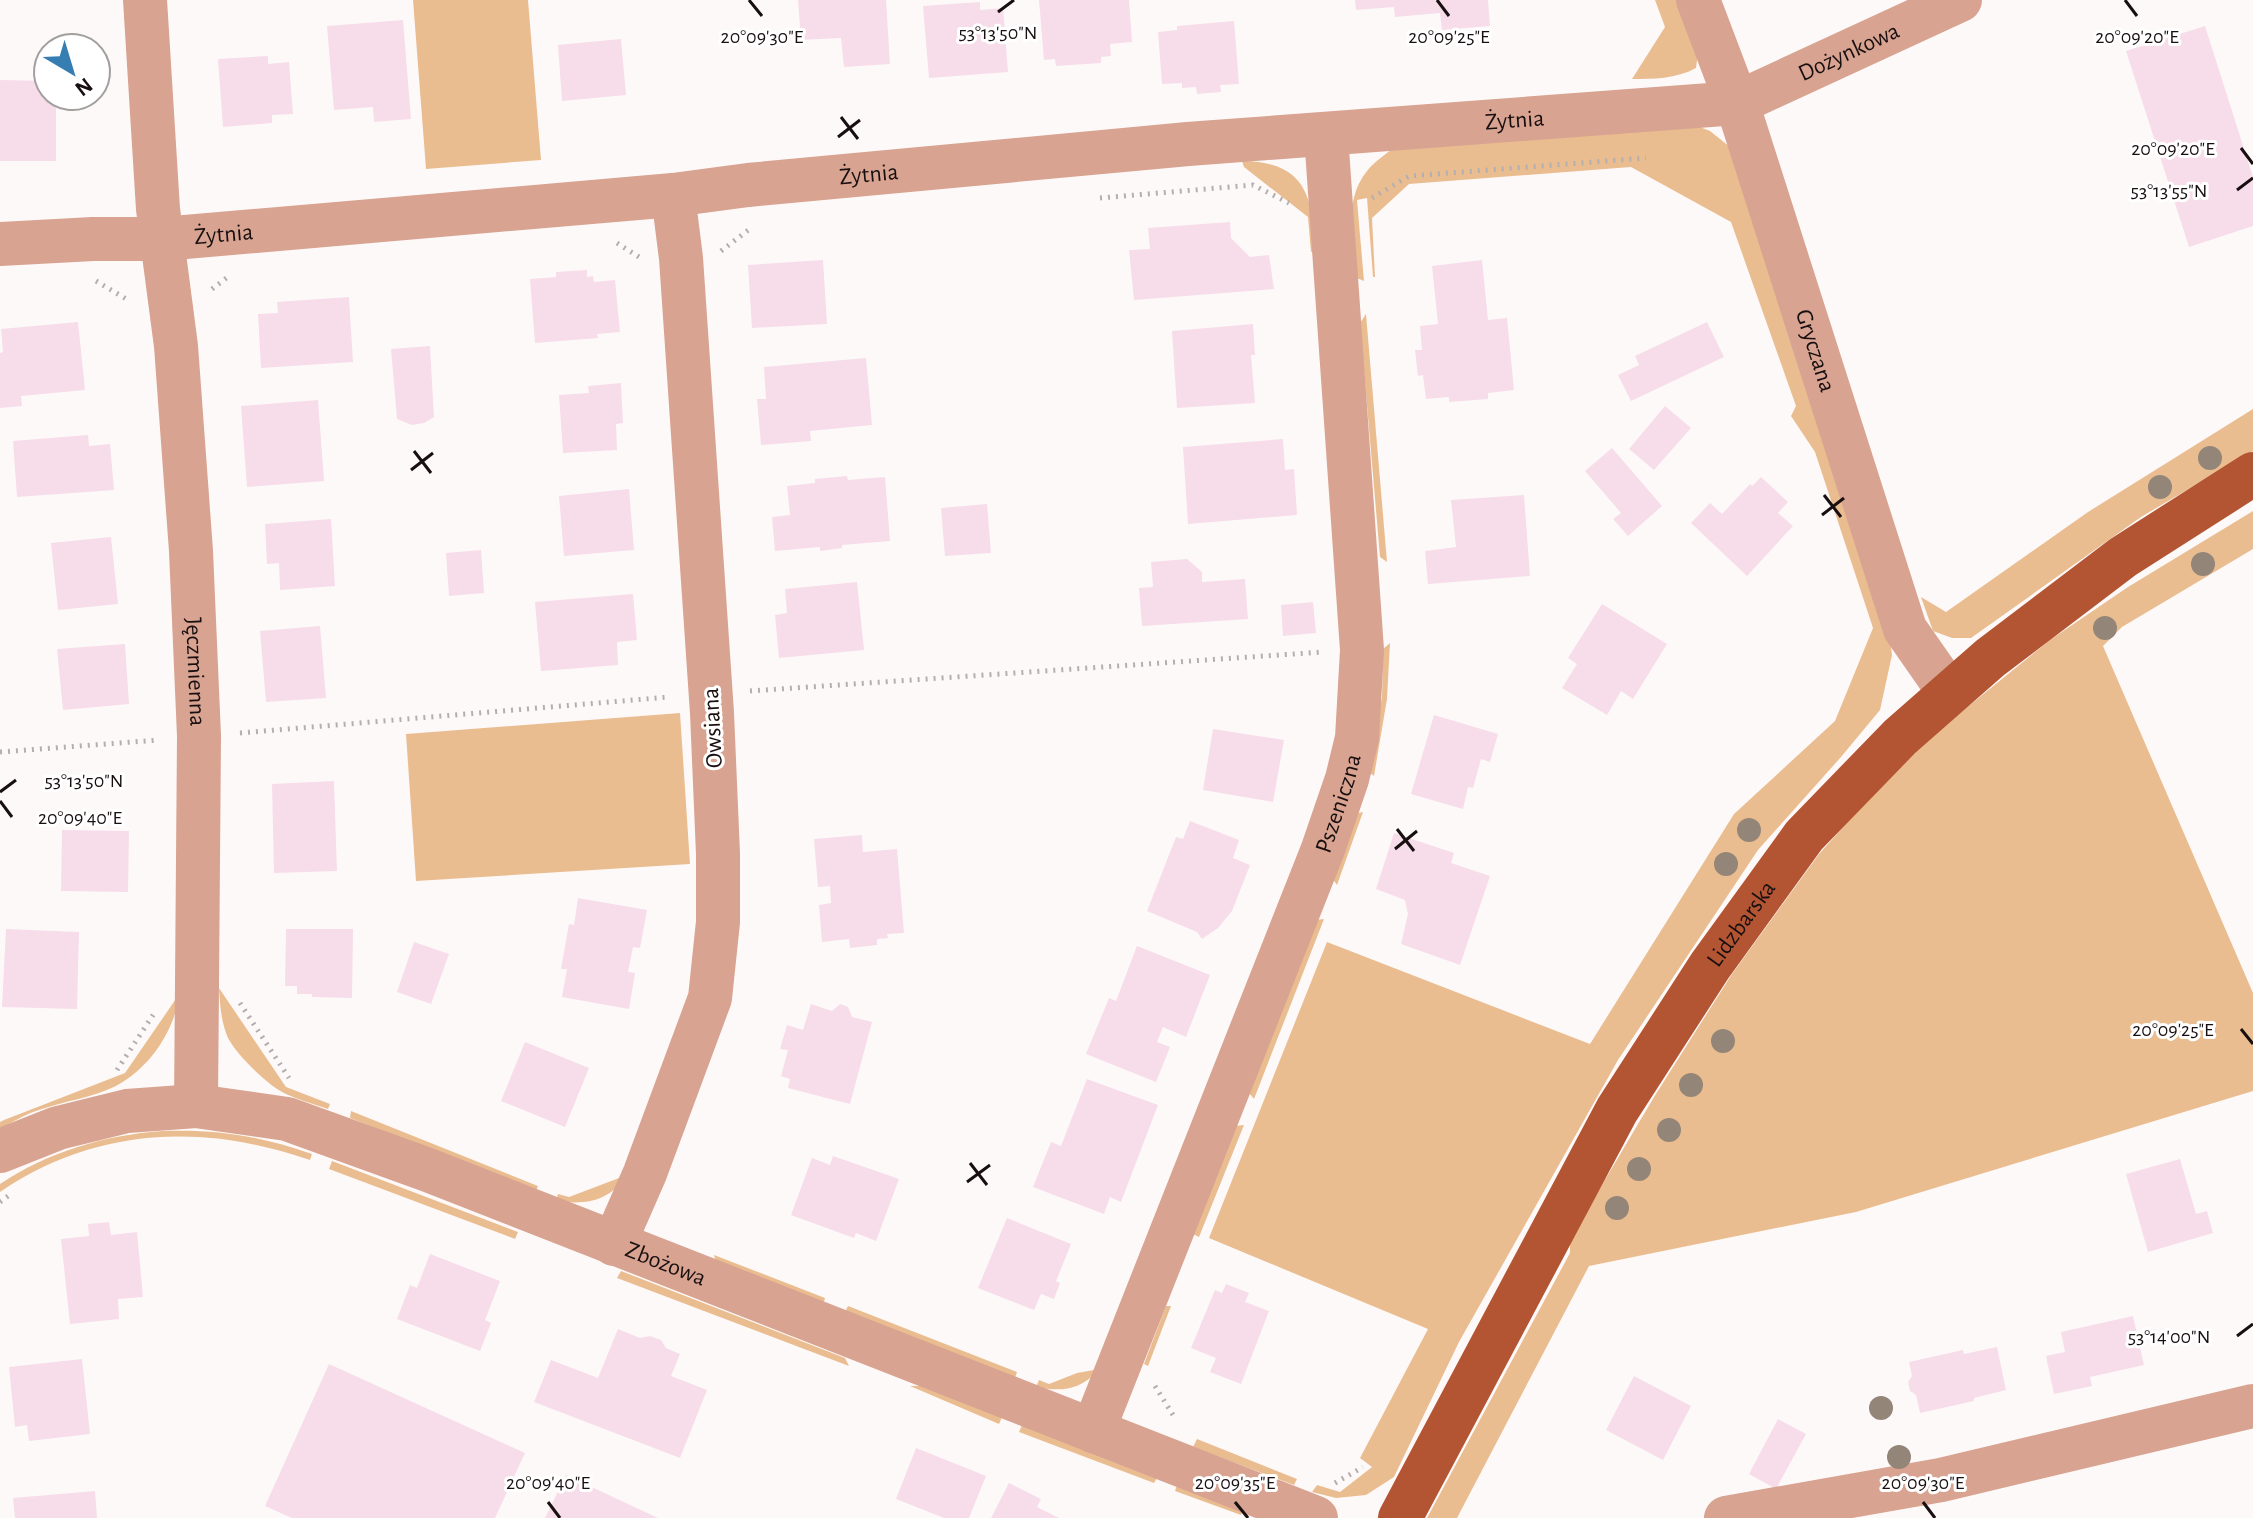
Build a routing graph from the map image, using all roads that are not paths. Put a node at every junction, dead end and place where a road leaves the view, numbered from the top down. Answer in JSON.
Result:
{"nodes":[{"id":1,"x":145,"y":0,"type":"edge"},
{"id":2,"x":1698,"y":0,"type":"edge"},
{"id":3,"x":1960,"y":0,"type":"edge"},
{"id":4,"x":1737,"y":103,"type":"junction"},
{"id":5,"x":1326,"y":135,"type":"junction"},
{"id":6,"x":673,"y":195,"type":"junction"},
{"id":7,"x":162,"y":239,"type":"junction"},
{"id":8,"x":0,"y":244,"type":"edge"},
{"id":9,"x":2253,"y":474,"type":"edge"},
{"id":10,"x":1949,"y":692,"type":"junction"},
{"id":11,"x":196,"y":1106,"type":"junction"},
{"id":12,"x":10,"y":1169,"type":"edge"},
{"id":13,"x":614,"y":1244,"type":"junction"},
{"id":14,"x":2253,"y":1406,"type":"edge"},
{"id":15,"x":1093,"y":1431,"type":"junction"},
{"id":16,"x":1316,"y":1518,"type":"edge"},
{"id":17,"x":1400,"y":1518,"type":"edge"},
{"id":18,"x":1726,"y":1518,"type":"edge"}],
"edges":[{"from":1,"to":7,"type":"street","name":"Jęczmienna"},
{"from":2,"to":4,"type":"street","name":"Gryczana"},
{"from":3,"to":4,"type":"street","name":"Dożynkowa"},
{"from":4,"to":5,"type":"street","name":"Żytnia"},
{"from":4,"to":10,"type":"street","name":"Gryczana"},
{"from":5,"to":6,"type":"street","name":"Żytnia"},
{"from":5,"to":15,"type":"street","name":"Pszeniczna"},
{"from":6,"to":7,"type":"street","name":"Żytnia"},
{"from":6,"to":13,"type":"street","name":"Owsiana"},
{"from":7,"to":8,"type":"street","name":"Żytnia"},
{"from":7,"to":11,"type":"street","name":"Jęczmienna"},
{"from":9,"to":10,"type":"main road","name":"Lidzbarska"},
{"from":10,"to":17,"type":"main road","name":"Lidzbarska"},
{"from":11,"to":12,"type":"street","name":"Zbożowa"},
{"from":11,"to":13,"type":"street","name":"Zbożowa"},
{"from":13,"to":15,"type":"street","name":"Zbożowa"},
{"from":14,"to":18,"type":"street"},
{"from":15,"to":16,"type":"street","name":"Zbożowa"}]}
